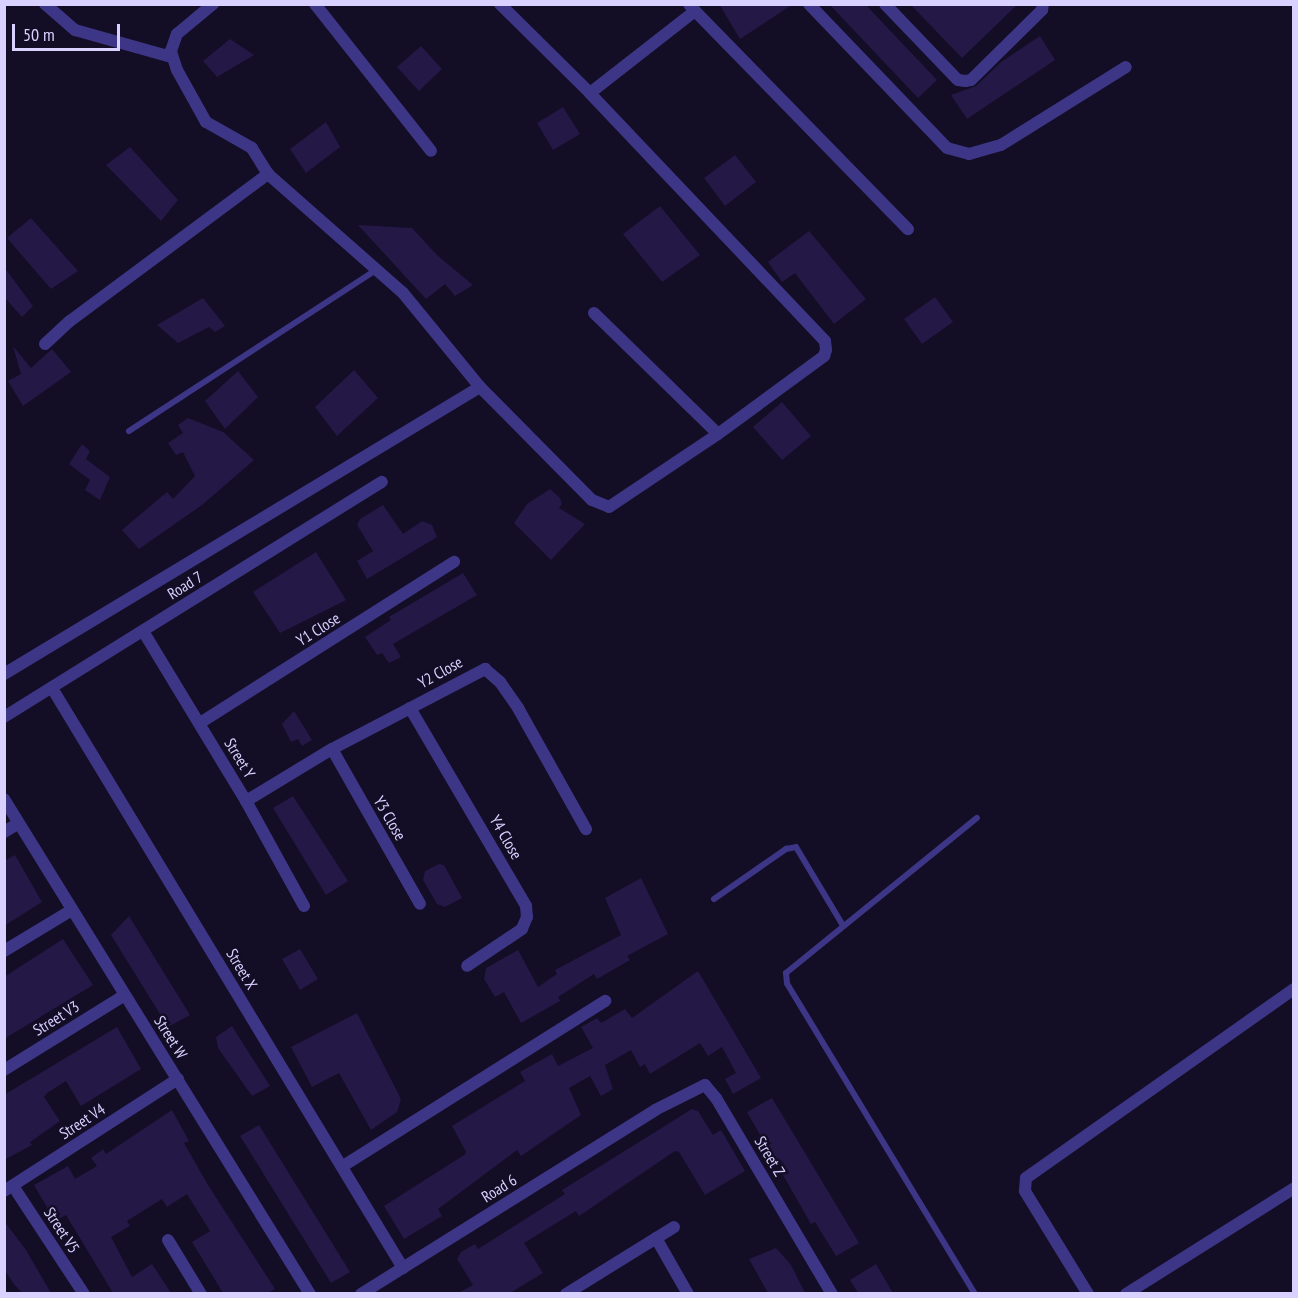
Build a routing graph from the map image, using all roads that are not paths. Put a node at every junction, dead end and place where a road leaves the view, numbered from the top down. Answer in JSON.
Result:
{"nodes":[{"id":1,"x":45,"y":4,"type":"edge"},
{"id":2,"x":213,"y":4,"type":"edge"},
{"id":3,"x":315,"y":4,"type":"edge"},
{"id":4,"x":500,"y":4,"type":"edge"},
{"id":5,"x":809,"y":4,"type":"edge"},
{"id":6,"x":885,"y":4,"type":"edge"},
{"id":7,"x":1043,"y":4,"type":"edge"},
{"id":8,"x":692,"y":8,"type":"edge"},
{"id":9,"x":172,"y":57,"type":"junction"},
{"id":10,"x":1126,"y":67,"type":"dead end"},
{"id":11,"x":590,"y":93,"type":"junction"},
{"id":12,"x":431,"y":151,"type":"dead end"},
{"id":13,"x":268,"y":174,"type":"junction"},
{"id":14,"x":908,"y":229,"type":"dead end"},
{"id":15,"x":374,"y":271,"type":"junction"},
{"id":16,"x":594,"y":313,"type":"dead end"},
{"id":17,"x":45,"y":344,"type":"dead end"},
{"id":18,"x":480,"y":387,"type":"junction"},
{"id":19,"x":129,"y":431,"type":"dead end"},
{"id":20,"x":718,"y":434,"type":"junction"},
{"id":21,"x":382,"y":482,"type":"dead end"},
{"id":22,"x":454,"y":562,"type":"dead end"},
{"id":23,"x":143,"y":631,"type":"junction"},
{"id":24,"x":4,"y":674,"type":"edge"},
{"id":25,"x":52,"y":688,"type":"junction"},
{"id":26,"x":410,"y":708,"type":"junction"},
{"id":27,"x":4,"y":717,"type":"edge"},
{"id":28,"x":200,"y":723,"type":"junction"},
{"id":29,"x":332,"y":749,"type":"junction"},
{"id":30,"x":4,"y":799,"type":"edge"},
{"id":31,"x":246,"y":801,"type":"junction"},
{"id":32,"x":977,"y":818,"type":"dead end"},
{"id":33,"x":19,"y":823,"type":"junction"},
{"id":34,"x":586,"y":829,"type":"dead end"},
{"id":35,"x":4,"y":832,"type":"edge"},
{"id":36,"x":714,"y":899,"type":"dead end"},
{"id":37,"x":420,"y":904,"type":"dead end"},
{"id":38,"x":304,"y":906,"type":"dead end"},
{"id":39,"x":72,"y":910,"type":"junction"},
{"id":40,"x":842,"y":924,"type":"junction"},
{"id":41,"x":4,"y":951,"type":"edge"},
{"id":42,"x":467,"y":966,"type":"dead end"},
{"id":43,"x":1293,"y":989,"type":"edge"},
{"id":44,"x":125,"y":995,"type":"junction"},
{"id":45,"x":605,"y":1001,"type":"dead end"},
{"id":46,"x":4,"y":1070,"type":"edge"},
{"id":47,"x":178,"y":1079,"type":"junction"},
{"id":48,"x":655,"y":1110,"type":"joint"},
{"id":49,"x":343,"y":1166,"type":"junction"},
{"id":50,"x":9,"y":1188,"type":"edge"},
{"id":51,"x":1293,"y":1188,"type":"edge"},
{"id":52,"x":674,"y":1227,"type":"dead end"},
{"id":53,"x":656,"y":1238,"type":"junction"},
{"id":54,"x":168,"y":1240,"type":"dead end"},
{"id":55,"x":404,"y":1268,"type":"junction"},
{"id":56,"x":84,"y":1293,"type":"edge"},
{"id":57,"x":201,"y":1293,"type":"edge"},
{"id":58,"x":310,"y":1293,"type":"edge"},
{"id":59,"x":361,"y":1293,"type":"edge"},
{"id":60,"x":566,"y":1293,"type":"edge"},
{"id":61,"x":688,"y":1293,"type":"edge"},
{"id":62,"x":832,"y":1293,"type":"edge"},
{"id":63,"x":975,"y":1293,"type":"edge"},
{"id":64,"x":1088,"y":1293,"type":"edge"},
{"id":65,"x":1126,"y":1293,"type":"edge"}],
"edges":[{"from":1,"to":9,"type":"street"},
{"from":2,"to":9,"type":"street"},
{"from":3,"to":12,"type":"street"},
{"from":4,"to":11,"type":"street"},
{"from":5,"to":10,"type":"street"},
{"from":6,"to":7,"type":"street"},
{"from":8,"to":11,"type":"street"},
{"from":8,"to":14,"type":"street"},
{"from":9,"to":13,"type":"street"},
{"from":11,"to":20,"type":"street"},
{"from":13,"to":15,"type":"street"},
{"from":13,"to":17,"type":"street"},
{"from":15,"to":18,"type":"street"},
{"from":15,"to":19,"type":"lane"},
{"from":16,"to":20,"type":"street"},
{"from":18,"to":20,"type":"street"},
{"from":18,"to":24,"type":"street"},
{"from":21,"to":23,"type":"street","name":"Road 7"},
{"from":22,"to":28,"type":"street","name":"Y1 Close"},
{"from":23,"to":25,"type":"street","name":"Road 7"},
{"from":23,"to":28,"type":"street","name":"Street Y"},
{"from":25,"to":27,"type":"street","name":"Road 7"},
{"from":25,"to":49,"type":"street","name":"Street X"},
{"from":26,"to":29,"type":"street","name":"Y2 Close"},
{"from":26,"to":34,"type":"street","name":"Y2 Close"},
{"from":26,"to":42,"type":"street","name":"Y4 Close"},
{"from":28,"to":31,"type":"street","name":"Street Y"},
{"from":29,"to":31,"type":"street","name":"Y2 Close"},
{"from":29,"to":37,"type":"street","name":"Y3 Close"},
{"from":30,"to":33,"type":"street","name":"Street W"},
{"from":31,"to":38,"type":"street","name":"Street Y"},
{"from":32,"to":40,"type":"lane"},
{"from":33,"to":35,"type":"street"},
{"from":33,"to":39,"type":"street","name":"Street W"},
{"from":36,"to":40,"type":"lane"},
{"from":39,"to":41,"type":"street"},
{"from":39,"to":44,"type":"street","name":"Street W"},
{"from":40,"to":63,"type":"lane"},
{"from":43,"to":64,"type":"street"},
{"from":44,"to":46,"type":"street","name":"Street V3"},
{"from":44,"to":47,"type":"street","name":"Street W"},
{"from":45,"to":49,"type":"street"},
{"from":47,"to":50,"type":"street","name":"Street V4"},
{"from":47,"to":58,"type":"street","name":"Street W"},
{"from":48,"to":55,"type":"street","name":"Road 6"},
{"from":48,"to":62,"type":"street","name":"Street Z"},
{"from":49,"to":55,"type":"street","name":"Street X"},
{"from":50,"to":56,"type":"street","name":"Street V5"},
{"from":51,"to":65,"type":"street"},
{"from":52,"to":53,"type":"street"},
{"from":53,"to":60,"type":"street"},
{"from":53,"to":61,"type":"street"},
{"from":54,"to":57,"type":"street"},
{"from":55,"to":59,"type":"street","name":"Road 6"}]}
